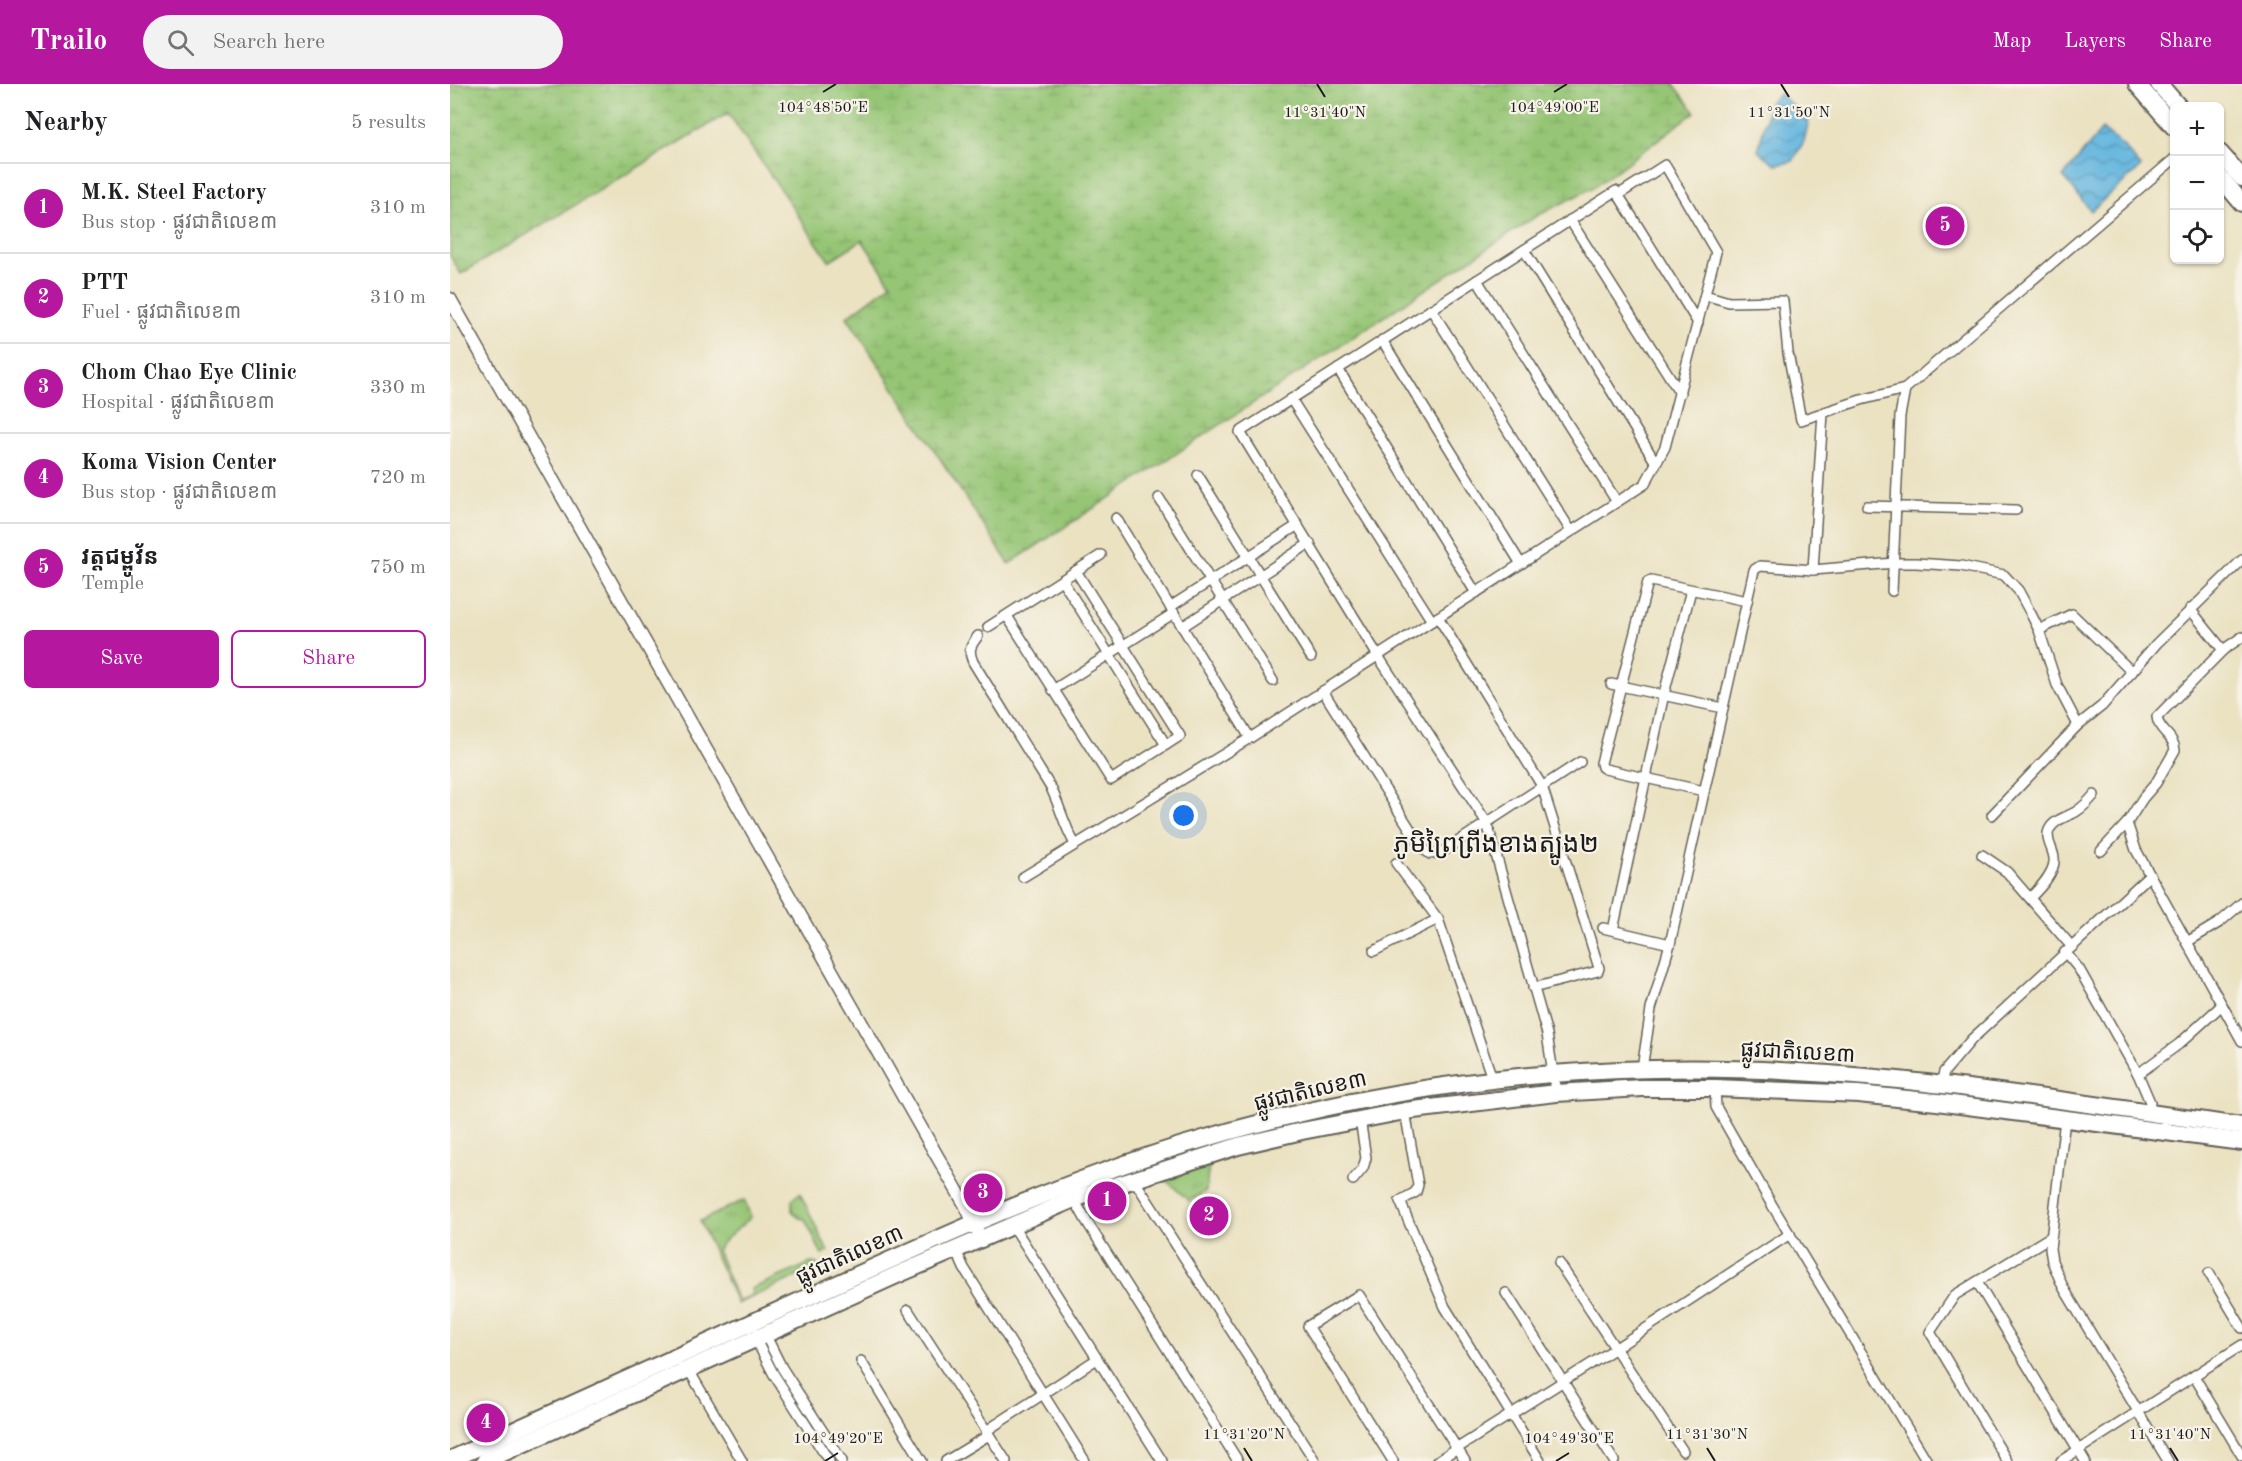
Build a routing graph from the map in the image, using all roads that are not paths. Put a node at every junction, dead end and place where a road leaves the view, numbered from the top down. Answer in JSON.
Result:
{"nodes":[{"id":1,"x":2137,"y":84,"type":"edge"},
{"id":2,"x":2159,"y":84,"type":"edge"},
{"id":3,"x":2175,"y":102,"type":"edge"},
{"id":4,"x":2170,"y":121,"type":"edge"},
{"id":5,"x":2223,"y":156,"type":"edge"},
{"id":6,"x":2170,"y":163,"type":"edge"},
{"id":7,"x":2242,"y":178,"type":"edge"},
{"id":8,"x":2224,"y":182,"type":"edge"},
{"id":9,"x":1618,"y":195,"type":"junction"},
{"id":10,"x":2242,"y":203,"type":"edge"},
{"id":11,"x":1570,"y":220,"type":"junction"},
{"id":12,"x":1524,"y":250,"type":"junction"},
{"id":13,"x":1477,"y":280,"type":"junction"},
{"id":14,"x":1706,"y":296,"type":"junction"},
{"id":15,"x":450,"y":299,"type":"edge"},
{"id":16,"x":1431,"y":309,"type":"junction"},
{"id":17,"x":1698,"y":323,"type":"junction"},
{"id":18,"x":1382,"y":340,"type":"junction"},
{"id":19,"x":1338,"y":369,"type":"junction"},
{"id":20,"x":1905,"y":389,"type":"junction"},
{"id":21,"x":1680,"y":393,"type":"junction"},
{"id":22,"x":1291,"y":399,"type":"junction"},
{"id":23,"x":1823,"y":413,"type":"junction"},
{"id":24,"x":1656,"y":463,"type":"junction"},
{"id":25,"x":1198,"y":475,"type":"dead end"},
{"id":26,"x":1159,"y":498,"type":"dead end"},
{"id":27,"x":1617,"y":502,"type":"junction"},
{"id":28,"x":1868,"y":506,"type":"dead end"},
{"id":29,"x":1896,"y":506,"type":"junction"},
{"id":30,"x":2016,"y":510,"type":"dead end"},
{"id":31,"x":1116,"y":518,"type":"dead end"},
{"id":32,"x":1298,"y":525,"type":"junction"},
{"id":33,"x":1571,"y":531,"type":"junction"},
{"id":34,"x":1310,"y":543,"type":"junction"},
{"id":35,"x":1101,"y":555,"type":"dead end"},
{"id":36,"x":1249,"y":556,"type":"junction"},
{"id":37,"x":2242,"y":560,"type":"edge"},
{"id":38,"x":1894,"y":563,"type":"junction"},
{"id":39,"x":1521,"y":564,"type":"junction"},
{"id":40,"x":1813,"y":570,"type":"junction"},
{"id":41,"x":1076,"y":571,"type":"junction"},
{"id":42,"x":1260,"y":575,"type":"junction"},
{"id":43,"x":1062,"y":580,"type":"junction"},
{"id":44,"x":1210,"y":581,"type":"junction"},
{"id":45,"x":1690,"y":590,"type":"junction"},
{"id":46,"x":1892,"y":591,"type":"dead end"},
{"id":47,"x":1476,"y":593,"type":"junction"},
{"id":48,"x":1223,"y":600,"type":"junction"},
{"id":49,"x":1747,"y":601,"type":"junction"},
{"id":50,"x":2190,"y":609,"type":"junction"},
{"id":51,"x":1172,"y":610,"type":"junction"},
{"id":52,"x":1007,"y":616,"type":"junction"},
{"id":53,"x":1434,"y":619,"type":"junction"},
{"id":54,"x":988,"y":627,"type":"dead end"},
{"id":55,"x":1182,"y":627,"type":"junction"},
{"id":56,"x":2039,"y":630,"type":"junction"},
{"id":57,"x":978,"y":636,"type":"dead end"},
{"id":58,"x":2242,"y":637,"type":"edge"},
{"id":59,"x":1123,"y":645,"type":"junction"},
{"id":60,"x":2223,"y":650,"type":"junction"},
{"id":61,"x":1109,"y":654,"type":"junction"},
{"id":62,"x":1378,"y":656,"type":"junction"},
{"id":63,"x":1311,"y":657,"type":"dead end"},
{"id":64,"x":2132,"y":672,"type":"junction"},
{"id":65,"x":1273,"y":681,"type":"dead end"},
{"id":66,"x":1611,"y":684,"type":"dead end"},
{"id":67,"x":1622,"y":685,"type":"junction"},
{"id":68,"x":1053,"y":690,"type":"junction"},
{"id":69,"x":1323,"y":691,"type":"junction"},
{"id":70,"x":1664,"y":694,"type":"junction"},
{"id":71,"x":1723,"y":708,"type":"junction"},
{"id":72,"x":2078,"y":725,"type":"junction"},
{"id":73,"x":1250,"y":738,"type":"junction"},
{"id":74,"x":1166,"y":745,"type":"junction"},
{"id":75,"x":1580,"y":762,"type":"dead end"},
{"id":76,"x":1647,"y":778,"type":"junction"},
{"id":77,"x":1542,"y":786,"type":"junction"},
{"id":78,"x":1704,"y":791,"type":"junction"},
{"id":79,"x":2094,"y":795,"type":"dead end"},
{"id":80,"x":1992,"y":815,"type":"dead end"},
{"id":81,"x":1486,"y":823,"type":"junction"},
{"id":82,"x":2127,"y":823,"type":"junction"},
{"id":83,"x":1075,"y":844,"type":"junction"},
{"id":84,"x":2101,"y":851,"type":"dead end"},
{"id":85,"x":1982,"y":855,"type":"dead end"},
{"id":86,"x":1396,"y":863,"type":"dead end"},
{"id":87,"x":2150,"y":875,"type":"junction"},
{"id":88,"x":1023,"y":877,"type":"dead end"},
{"id":89,"x":2030,"y":898,"type":"junction"},
{"id":90,"x":2242,"y":903,"type":"edge"},
{"id":91,"x":1438,"y":919,"type":"junction"},
{"id":92,"x":2187,"y":942,"type":"junction"},
{"id":93,"x":1670,"y":944,"type":"junction"},
{"id":94,"x":2069,"y":949,"type":"junction"},
{"id":95,"x":1374,"y":951,"type":"dead end"},
{"id":96,"x":1533,"y":988,"type":"junction"},
{"id":97,"x":2222,"y":1005,"type":"junction"},
{"id":98,"x":2242,"y":1041,"type":"edge"},
{"id":99,"x":1642,"y":1069,"type":"junction"},
{"id":100,"x":2138,"y":1074,"type":"junction"},
{"id":101,"x":1553,"y":1075,"type":"junction"},
{"id":102,"x":1493,"y":1081,"type":"junction"},
{"id":103,"x":1940,"y":1086,"type":"junction"},
{"id":104,"x":1715,"y":1088,"type":"junction"},
{"id":105,"x":1556,"y":1093,"type":"junction"},
{"id":106,"x":1405,"y":1111,"type":"junction"},
{"id":107,"x":2149,"y":1113,"type":"junction"},
{"id":108,"x":1360,"y":1119,"type":"junction"},
{"id":109,"x":2065,"y":1119,"type":"junction"},
{"id":110,"x":2242,"y":1126,"type":"edge"},
{"id":111,"x":2242,"y":1142,"type":"edge"},
{"id":112,"x":1133,"y":1178,"type":"junction"},
{"id":113,"x":1353,"y":1180,"type":"dead end"},
{"id":114,"x":1074,"y":1199,"type":"junction"},
{"id":115,"x":1012,"y":1224,"type":"junction"},
{"id":116,"x":977,"y":1230,"type":"junction"},
{"id":117,"x":1790,"y":1234,"type":"junction"},
{"id":118,"x":2050,"y":1237,"type":"junction"},
{"id":119,"x":953,"y":1241,"type":"junction"},
{"id":120,"x":1559,"y":1263,"type":"dead end"},
{"id":121,"x":2209,"y":1273,"type":"dead end"},
{"id":122,"x":1977,"y":1282,"type":"junction"},
{"id":123,"x":1506,"y":1293,"type":"dead end"},
{"id":124,"x":908,"y":1310,"type":"dead end"},
{"id":125,"x":2242,"y":1328,"type":"edge"},
{"id":126,"x":760,"y":1336,"type":"junction"},
{"id":127,"x":2242,"y":1345,"type":"edge"},
{"id":128,"x":1616,"y":1348,"type":"junction"},
{"id":129,"x":1097,"y":1359,"type":"junction"},
{"id":130,"x":684,"y":1361,"type":"junction"},
{"id":131,"x":861,"y":1361,"type":"dead end"},
{"id":132,"x":2194,"y":1376,"type":"junction"},
{"id":133,"x":1563,"y":1382,"type":"junction"},
{"id":134,"x":1042,"y":1394,"type":"junction"},
{"id":135,"x":2139,"y":1411,"type":"junction"},
{"id":136,"x":1510,"y":1415,"type":"junction"},
{"id":137,"x":987,"y":1433,"type":"junction"},
{"id":138,"x":1457,"y":1449,"type":"junction"},
{"id":139,"x":2078,"y":1450,"type":"junction"},
{"id":140,"x":1683,"y":1451,"type":"dead end"},
{"id":141,"x":2242,"y":1456,"type":"edge"},
{"id":142,"x":493,"y":1459,"type":"edge"},
{"id":143,"x":450,"y":1460,"type":"edge"},
{"id":144,"x":742,"y":1461,"type":"edge"},
{"id":145,"x":829,"y":1461,"type":"edge"},
{"id":146,"x":842,"y":1461,"type":"edge"},
{"id":147,"x":922,"y":1461,"type":"edge"},
{"id":148,"x":946,"y":1461,"type":"edge"},
{"id":149,"x":1005,"y":1461,"type":"edge"},
{"id":150,"x":1085,"y":1461,"type":"edge"},
{"id":151,"x":1162,"y":1461,"type":"edge"},
{"id":152,"x":1238,"y":1461,"type":"edge"},
{"id":153,"x":1315,"y":1461,"type":"edge"},
{"id":154,"x":1393,"y":1461,"type":"edge"},
{"id":155,"x":1437,"y":1461,"type":"edge"},
{"id":156,"x":1465,"y":1461,"type":"edge"},
{"id":157,"x":1540,"y":1461,"type":"edge"},
{"id":158,"x":1614,"y":1461,"type":"edge"},
{"id":159,"x":1927,"y":1461,"type":"edge"},
{"id":160,"x":2007,"y":1461,"type":"edge"},
{"id":161,"x":2061,"y":1461,"type":"edge"},
{"id":162,"x":2085,"y":1461,"type":"edge"},
{"id":163,"x":2168,"y":1461,"type":"edge"}],
"edges":[{"from":1,"to":4,"type":"highway"},
{"from":2,"to":3,"type":"highway"},
{"from":5,"to":7,"type":"highway"},
{"from":6,"to":20,"type":"street"},
{"from":8,"to":10,"type":"highway"},
{"from":9,"to":11,"type":"street"},
{"from":9,"to":14,"type":"street"},
{"from":9,"to":17,"type":"street"},
{"from":11,"to":12,"type":"street"},
{"from":11,"to":21,"type":"street"},
{"from":12,"to":13,"type":"street"},
{"from":12,"to":24,"type":"street"},
{"from":13,"to":16,"type":"street"},
{"from":13,"to":27,"type":"street"},
{"from":14,"to":17,"type":"street"},
{"from":14,"to":23,"type":"street"},
{"from":15,"to":116,"type":"street"},
{"from":16,"to":18,"type":"street"},
{"from":16,"to":33,"type":"street"},
{"from":17,"to":21,"type":"street"},
{"from":18,"to":19,"type":"street"},
{"from":18,"to":39,"type":"street"},
{"from":19,"to":22,"type":"street"},
{"from":19,"to":47,"type":"street"},
{"from":20,"to":23,"type":"street"},
{"from":20,"to":29,"type":"street"},
{"from":21,"to":24,"type":"street"},
{"from":22,"to":32,"type":"street"},
{"from":22,"to":53,"type":"street"},
{"from":23,"to":40,"type":"street"},
{"from":24,"to":27,"type":"street"},
{"from":25,"to":36,"type":"street"},
{"from":26,"to":44,"type":"street"},
{"from":27,"to":33,"type":"street"},
{"from":28,"to":29,"type":"street"},
{"from":29,"to":30,"type":"street"},
{"from":29,"to":38,"type":"street"},
{"from":31,"to":51,"type":"street"},
{"from":32,"to":34,"type":"street"},
{"from":32,"to":36,"type":"street"},
{"from":33,"to":39,"type":"street"},
{"from":34,"to":42,"type":"street"},
{"from":34,"to":62,"type":"street"},
{"from":35,"to":41,"type":"street"},
{"from":36,"to":42,"type":"street"},
{"from":36,"to":44,"type":"street"},
{"from":37,"to":50,"type":"street"},
{"from":38,"to":40,"type":"street"},
{"from":38,"to":46,"type":"street"},
{"from":38,"to":56,"type":"street"},
{"from":39,"to":47,"type":"street"},
{"from":40,"to":49,"type":"street"},
{"from":41,"to":43,"type":"street"},
{"from":41,"to":59,"type":"street"},
{"from":42,"to":48,"type":"street"},
{"from":42,"to":63,"type":"street"},
{"from":43,"to":52,"type":"street"},
{"from":43,"to":61,"type":"street"},
{"from":44,"to":48,"type":"street"},
{"from":44,"to":51,"type":"street"},
{"from":45,"to":49,"type":"street"},
{"from":45,"to":67,"type":"street"},
{"from":45,"to":70,"type":"street"},
{"from":47,"to":53,"type":"street"},
{"from":48,"to":55,"type":"street"},
{"from":48,"to":65,"type":"street"},
{"from":49,"to":71,"type":"street"},
{"from":50,"to":60,"type":"street"},
{"from":50,"to":64,"type":"street"},
{"from":51,"to":55,"type":"street"},
{"from":51,"to":59,"type":"street"},
{"from":52,"to":54,"type":"street"},
{"from":52,"to":68,"type":"street"},
{"from":53,"to":62,"type":"street"},
{"from":53,"to":77,"type":"street"},
{"from":55,"to":73,"type":"street"},
{"from":56,"to":64,"type":"street"},
{"from":56,"to":72,"type":"street"},
{"from":57,"to":83,"type":"street"},
{"from":58,"to":60,"type":"street"},
{"from":59,"to":61,"type":"street"},
{"from":59,"to":74,"type":"street"},
{"from":60,"to":82,"type":"street"},
{"from":61,"to":68,"type":"street"},
{"from":61,"to":74,"type":"street"},
{"from":62,"to":69,"type":"street"},
{"from":62,"to":81,"type":"street"},
{"from":64,"to":72,"type":"street"},
{"from":66,"to":67,"type":"street"},
{"from":67,"to":70,"type":"street"},
{"from":67,"to":76,"type":"street"},
{"from":68,"to":74,"type":"street"},
{"from":69,"to":73,"type":"street"},
{"from":69,"to":81,"type":"street"},
{"from":70,"to":71,"type":"street"},
{"from":70,"to":76,"type":"street"},
{"from":71,"to":78,"type":"street"},
{"from":72,"to":80,"type":"street"},
{"from":73,"to":83,"type":"street"},
{"from":75,"to":77,"type":"street"},
{"from":76,"to":78,"type":"street"},
{"from":76,"to":93,"type":"street"},
{"from":77,"to":81,"type":"street"},
{"from":77,"to":96,"type":"street"},
{"from":78,"to":93,"type":"street"},
{"from":79,"to":89,"type":"street"},
{"from":81,"to":96,"type":"street"},
{"from":82,"to":84,"type":"street"},
{"from":82,"to":87,"type":"street"},
{"from":83,"to":88,"type":"street"},
{"from":85,"to":89,"type":"street"},
{"from":86,"to":91,"type":"street"},
{"from":87,"to":92,"type":"street"},
{"from":87,"to":94,"type":"street"},
{"from":89,"to":94,"type":"street"},
{"from":90,"to":92,"type":"street"},
{"from":91,"to":95,"type":"street"},
{"from":91,"to":102,"type":"street"},
{"from":92,"to":97,"type":"street"},
{"from":93,"to":99,"type":"street"},
{"from":94,"to":100,"type":"street"},
{"from":94,"to":103,"type":"street"},
{"from":96,"to":101,"type":"street"},
{"from":97,"to":98,"type":"street"},
{"from":97,"to":100,"type":"street"},
{"from":99,"to":101,"type":"highway","name":"ផ្លូវជាតិលេខ៣"},
{"from":99,"to":103,"type":"highway","name":"ផ្លូវជាតិលេខ៣"},
{"from":100,"to":107,"type":"street"},
{"from":101,"to":102,"type":"highway","name":"ផ្លូវជាតិលេខ៣"},
{"from":101,"to":105,"type":"street"},
{"from":102,"to":116,"type":"highway","name":"ផ្លូវជាតិលេខ៣"},
{"from":103,"to":107,"type":"highway","name":"ផ្លូវជាតិលេខ៣"},
{"from":104,"to":105,"type":"highway","name":"ផ្លូវជាតិលេខ៣"},
{"from":104,"to":109,"type":"highway","name":"ផ្លូវជាតិលេខ៣"},
{"from":104,"to":117,"type":"street"},
{"from":105,"to":106,"type":"highway","name":"ផ្លូវជាតិលេខ៣"},
{"from":106,"to":108,"type":"highway","name":"ផ្លូវជាតិលេខ៣"},
{"from":106,"to":136,"type":"street"},
{"from":107,"to":110,"type":"highway","name":"ផ្លូវជាតិលេខ៣"},
{"from":108,"to":112,"type":"highway","name":"ផ្លូវជាតិលេខ៣"},
{"from":108,"to":113,"type":"street"},
{"from":109,"to":111,"type":"highway","name":"ផ្លូវជាតិលេខ៣"},
{"from":109,"to":118,"type":"street"},
{"from":112,"to":114,"type":"highway","name":"ផ្លូវជាតិលេខ៣"},
{"from":112,"to":153,"type":"street"},
{"from":114,"to":115,"type":"highway","name":"ផ្លូវជាតិលេខ៣"},
{"from":114,"to":152,"type":"street"},
{"from":115,"to":116,"type":"highway","name":"ផ្លូវជាតិលេខ៣"},
{"from":115,"to":129,"type":"street"},
{"from":116,"to":119,"type":"highway","name":"ផ្លូវជាតិលេខ៣"},
{"from":117,"to":128,"type":"street"},
{"from":117,"to":159,"type":"street"},
{"from":118,"to":122,"type":"street"},
{"from":118,"to":135,"type":"street"},
{"from":119,"to":126,"type":"highway","name":"ផ្លូវជាតិលេខ៣"},
{"from":119,"to":130,"type":"highway","name":"ផ្លូវជាតិលេខ៣"},
{"from":119,"to":134,"type":"street"},
{"from":120,"to":128,"type":"street"},
{"from":121,"to":125,"type":"street"},
{"from":122,"to":139,"type":"street"},
{"from":122,"to":160,"type":"street"},
{"from":123,"to":133,"type":"street"},
{"from":124,"to":137,"type":"street"},
{"from":126,"to":130,"type":"highway","name":"ផ្លូវជាតិលេខ៣"},
{"from":126,"to":145,"type":"street"},
{"from":126,"to":146,"type":"street"},
{"from":127,"to":132,"type":"street"},
{"from":128,"to":133,"type":"street"},
{"from":128,"to":140,"type":"street"},
{"from":129,"to":134,"type":"street"},
{"from":129,"to":151,"type":"street"},
{"from":130,"to":142,"type":"highway","name":"ផ្លូវជាតិលេខ៣"},
{"from":130,"to":143,"type":"highway","name":"ផ្លូវជាតិលេខ៣"},
{"from":130,"to":144,"type":"street"},
{"from":131,"to":147,"type":"street"},
{"from":132,"to":135,"type":"street"},
{"from":132,"to":141,"type":"street"},
{"from":133,"to":136,"type":"street"},
{"from":133,"to":158,"type":"street"},
{"from":134,"to":137,"type":"street"},
{"from":134,"to":150,"type":"street"},
{"from":135,"to":139,"type":"street"},
{"from":135,"to":163,"type":"street"},
{"from":136,"to":138,"type":"street"},
{"from":136,"to":157,"type":"street"},
{"from":137,"to":148,"type":"street"},
{"from":137,"to":149,"type":"street"},
{"from":138,"to":154,"type":"street"},
{"from":138,"to":155,"type":"street"},
{"from":138,"to":156,"type":"street"},
{"from":139,"to":161,"type":"street"},
{"from":139,"to":162,"type":"street"}]}
